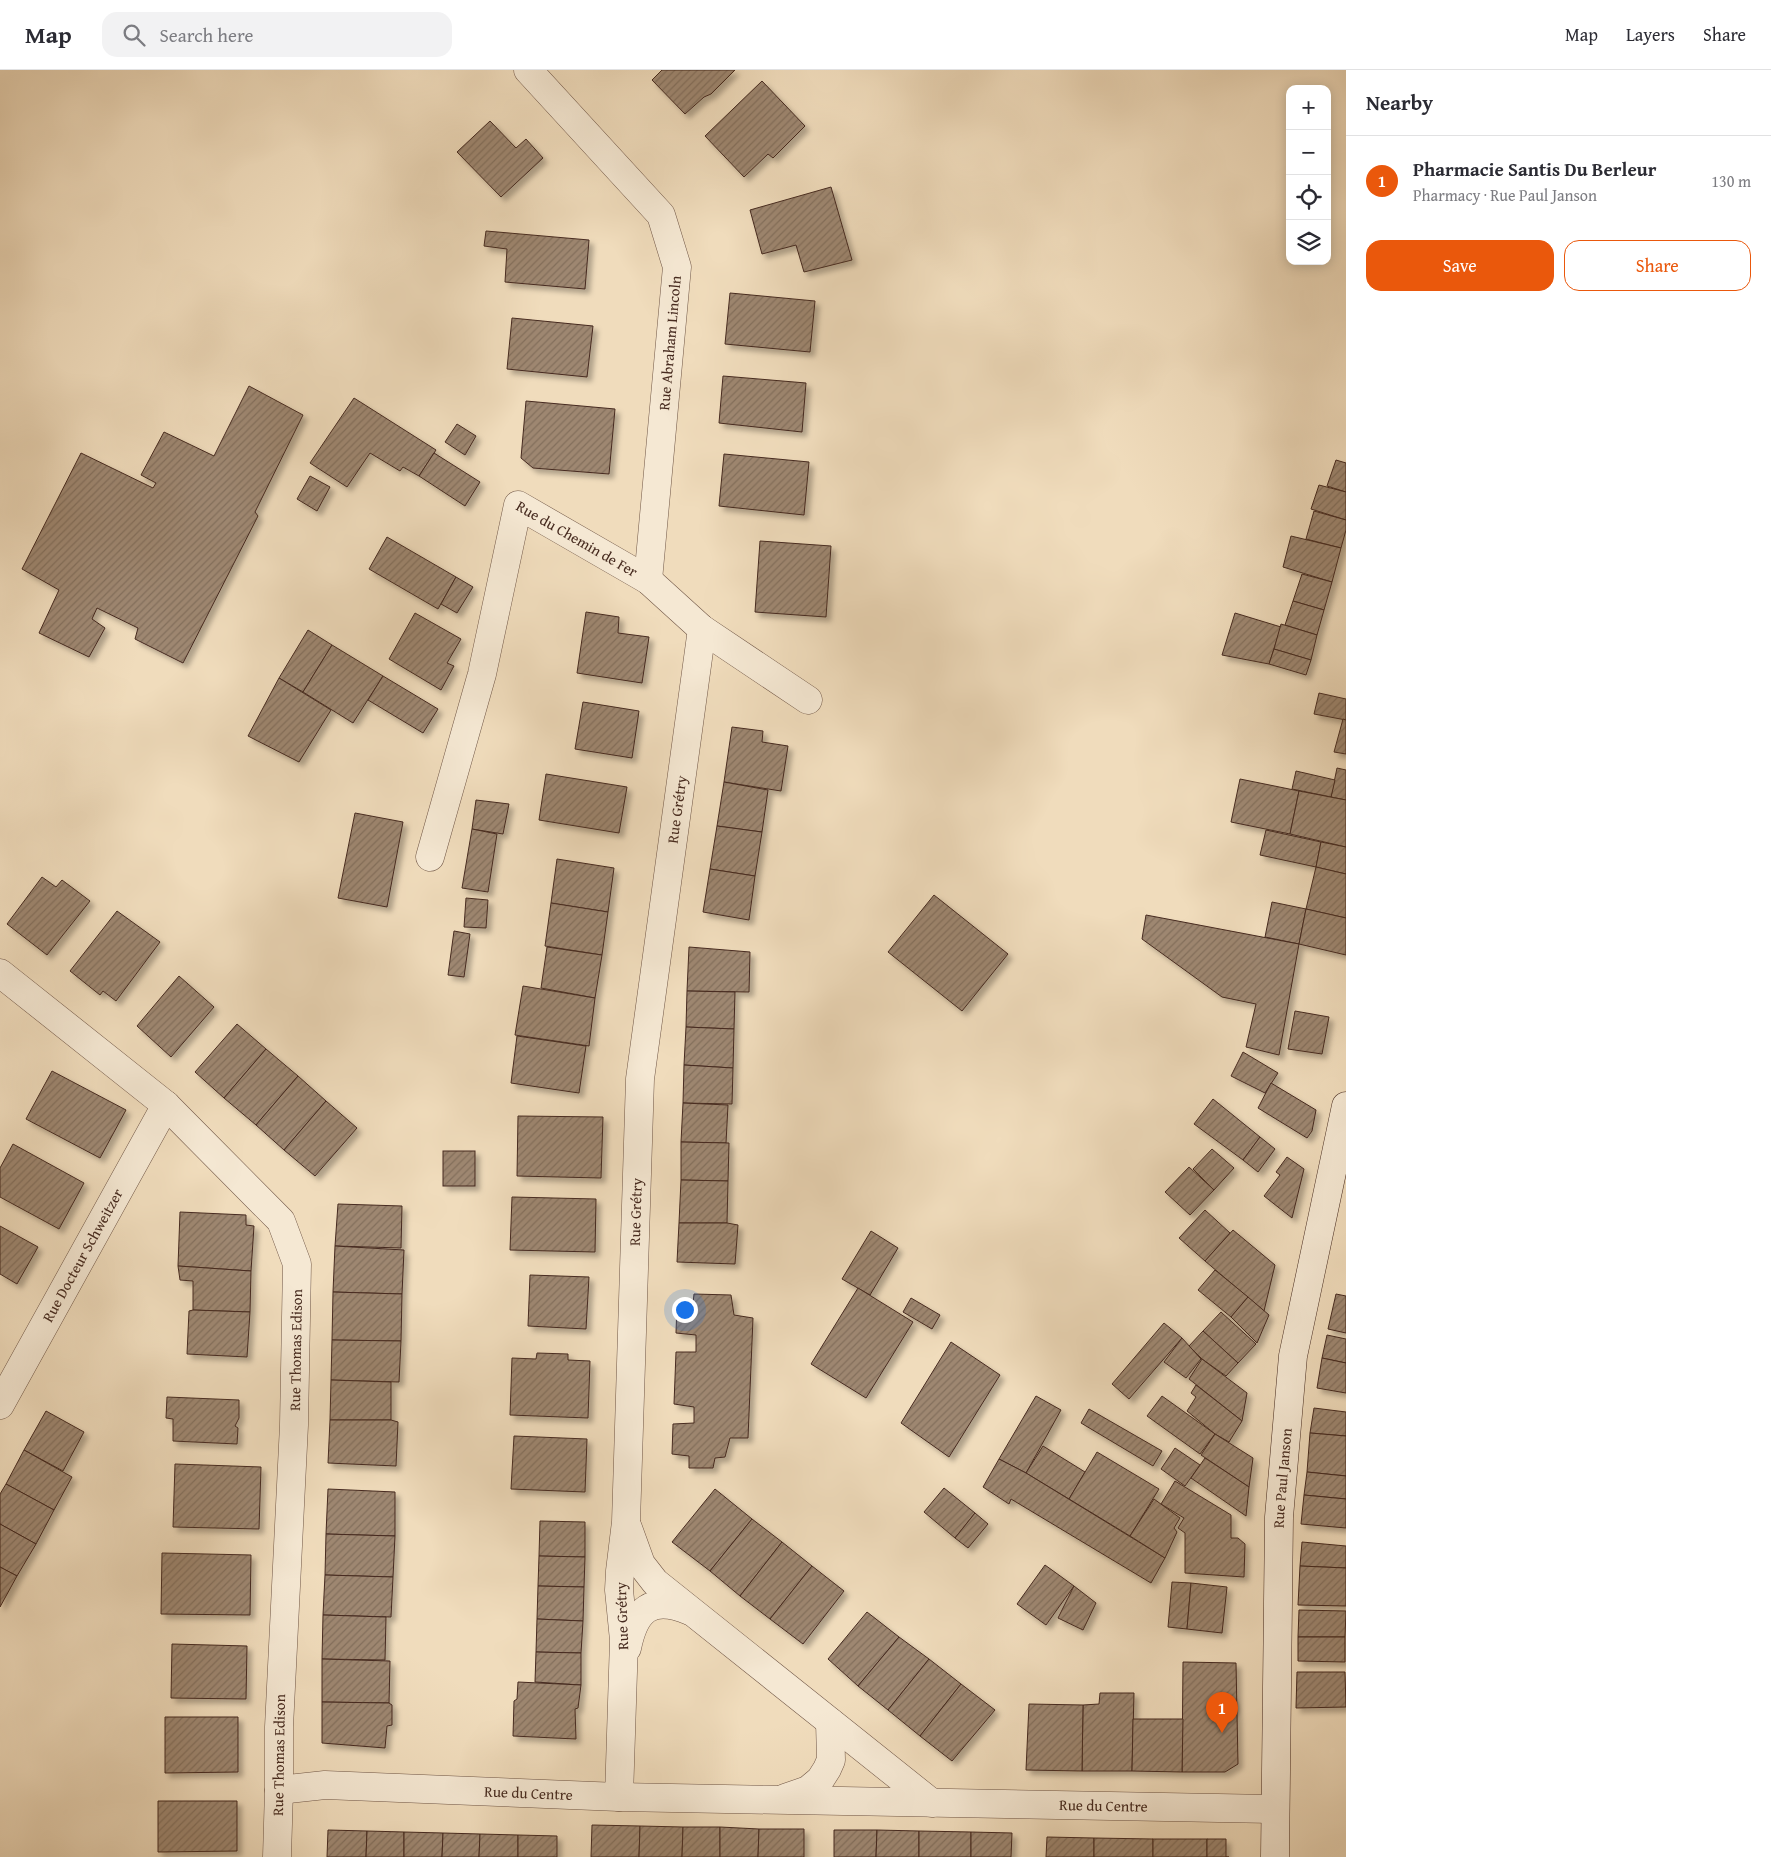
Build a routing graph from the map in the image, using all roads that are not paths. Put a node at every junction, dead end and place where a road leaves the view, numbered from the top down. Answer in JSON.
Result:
{"nodes":[{"id":1,"x":528,"y":70,"type":"edge"},
{"id":2,"x":648,"y":580,"type":"junction"},
{"id":3,"x":702,"y":629,"type":"junction"},
{"id":4,"x":808,"y":700,"type":"dead end"},
{"id":5,"x":430,"y":857,"type":"dead end"},
{"id":6,"x":0,"y":973,"type":"edge"},
{"id":7,"x":166,"y":1105,"type":"junction"},
{"id":8,"x":1346,"y":1106,"type":"edge"},
{"id":9,"x":0,"y":1405,"type":"edge"},
{"id":10,"x":626,"y":1522,"type":"junction"},
{"id":11,"x":693,"y":1612,"type":"junction"},
{"id":12,"x":623,"y":1662,"type":"junction"},
{"id":13,"x":830,"y":1722,"type":"junction"},
{"id":14,"x":279,"y":1790,"type":"junction"},
{"id":15,"x":619,"y":1797,"type":"junction"},
{"id":16,"x":778,"y":1800,"type":"junction"},
{"id":17,"x":932,"y":1802,"type":"junction"},
{"id":18,"x":1275,"y":1809,"type":"junction"},
{"id":19,"x":277,"y":1857,"type":"edge"},
{"id":20,"x":1275,"y":1857,"type":"edge"}],
"edges":[{"from":1,"to":2,"type":"street","name":"Rue Abraham Lincoln"},
{"from":2,"to":3,"type":"street","name":"Rue du Chemin de Fer"},
{"from":2,"to":5,"type":"street","name":"Rue du Chemin de Fer"},
{"from":3,"to":4,"type":"street","name":"Rue du Chemin de Fer"},
{"from":3,"to":10,"type":"street","name":"Rue Grétry"},
{"from":6,"to":7,"type":"street","name":"Rue Thomas Edison"},
{"from":7,"to":9,"type":"street","name":"Rue Docteur Schweitzer"},
{"from":7,"to":14,"type":"street","name":"Rue Thomas Edison"},
{"from":8,"to":18,"type":"street","name":"Rue Paul Janson"},
{"from":10,"to":11,"type":"street"},
{"from":10,"to":12,"type":"street","name":"Rue Grétry"},
{"from":11,"to":12,"type":"street"},
{"from":11,"to":13,"type":"street"},
{"from":12,"to":15,"type":"street","name":"Rue Grétry"},
{"from":13,"to":16,"type":"street","name":"Rue du Centre"},
{"from":13,"to":17,"type":"street"},
{"from":14,"to":15,"type":"street","name":"Rue du Centre"},
{"from":14,"to":19,"type":"street","name":"Rue Thomas Edison"},
{"from":15,"to":16,"type":"street","name":"Rue du Centre"},
{"from":16,"to":17,"type":"street","name":"Rue du Centre"},
{"from":17,"to":18,"type":"street","name":"Rue du Centre"},
{"from":18,"to":20,"type":"street","name":"Rue Paul Janson"}]}
